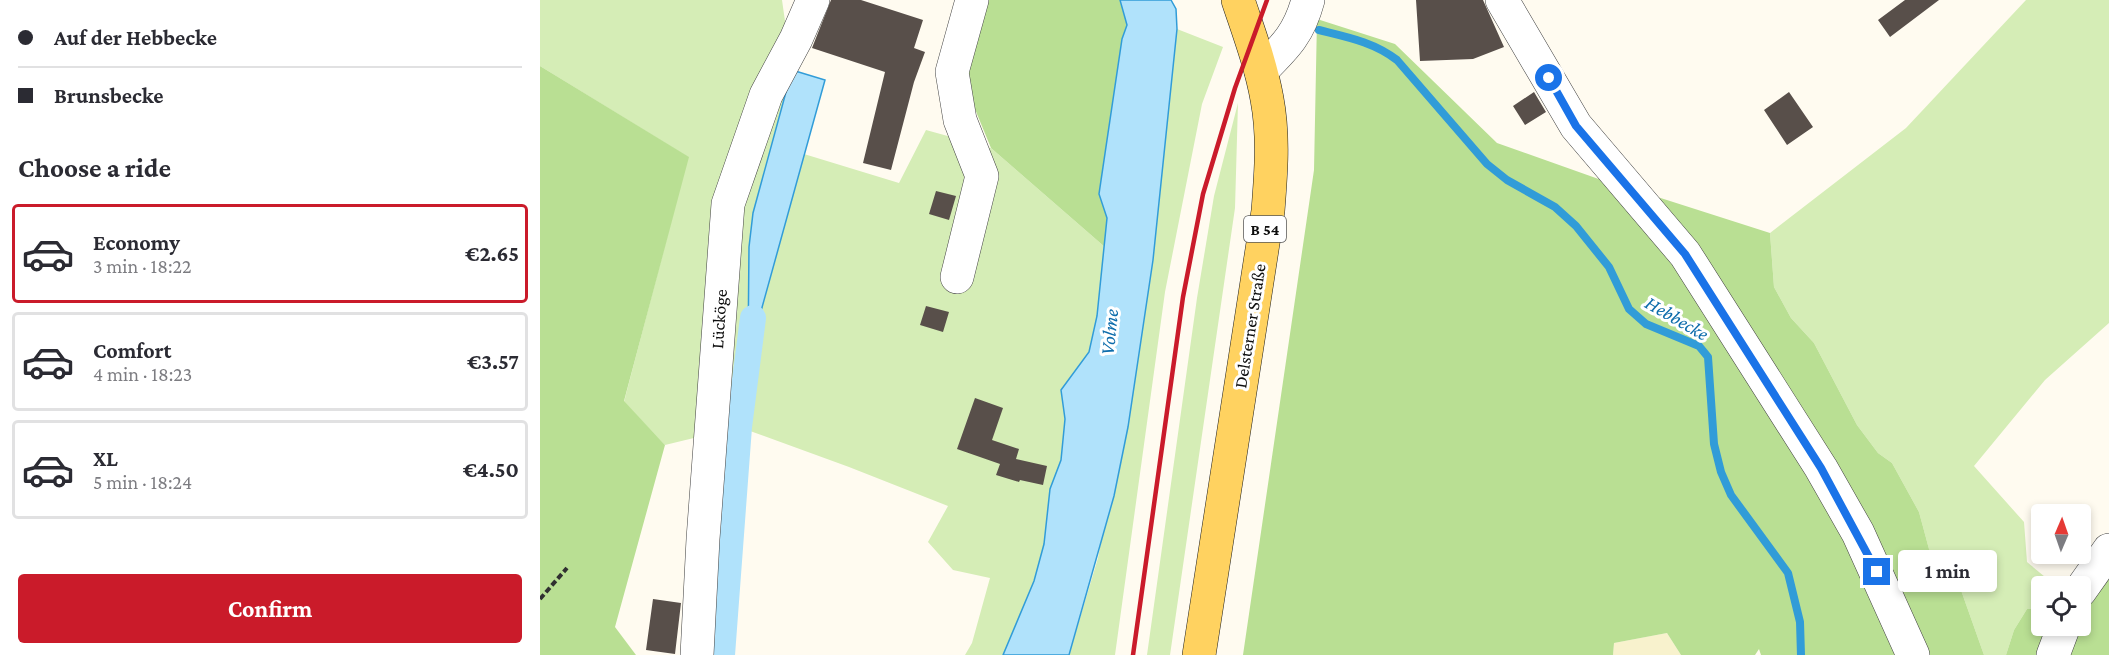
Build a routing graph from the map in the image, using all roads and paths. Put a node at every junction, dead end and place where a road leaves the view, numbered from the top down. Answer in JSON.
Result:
{"nodes":[{"id":1,"x":813,"y":0,"type":"edge"},
{"id":2,"x":972,"y":0,"type":"edge"},
{"id":3,"x":1238,"y":0,"type":"edge"},
{"id":4,"x":1308,"y":0,"type":"edge"},
{"id":5,"x":1502,"y":0,"type":"edge"},
{"id":6,"x":1261,"y":71,"type":"junction"},
{"id":7,"x":957,"y":277,"type":"dead end"},
{"id":8,"x":2109,"y":550,"type":"edge"},
{"id":9,"x":567,"y":568,"type":"dead end"},
{"id":10,"x":2091,"y":576,"type":"edge"},
{"id":11,"x":540,"y":599,"type":"edge"},
{"id":12,"x":2060,"y":636,"type":"edge"},
{"id":13,"x":697,"y":655,"type":"edge"},
{"id":14,"x":1199,"y":655,"type":"edge"},
{"id":15,"x":1913,"y":655,"type":"edge"},
{"id":16,"x":2053,"y":655,"type":"edge"}],
"edges":[{"from":1,"to":13,"type":"street","name":"Lücköge"},
{"from":2,"to":7,"type":"street"},
{"from":3,"to":6,"type":"main road","name":"Delsterner Straße","number":"B 54"},
{"from":4,"to":6,"type":"street"},
{"from":5,"to":15,"type":"street"},
{"from":6,"to":14,"type":"main road","name":"Delsterner Straße","number":"B 54"},
{"from":8,"to":10,"type":"street"},
{"from":9,"to":11,"type":"path"},
{"from":12,"to":16,"type":"street"}]}
